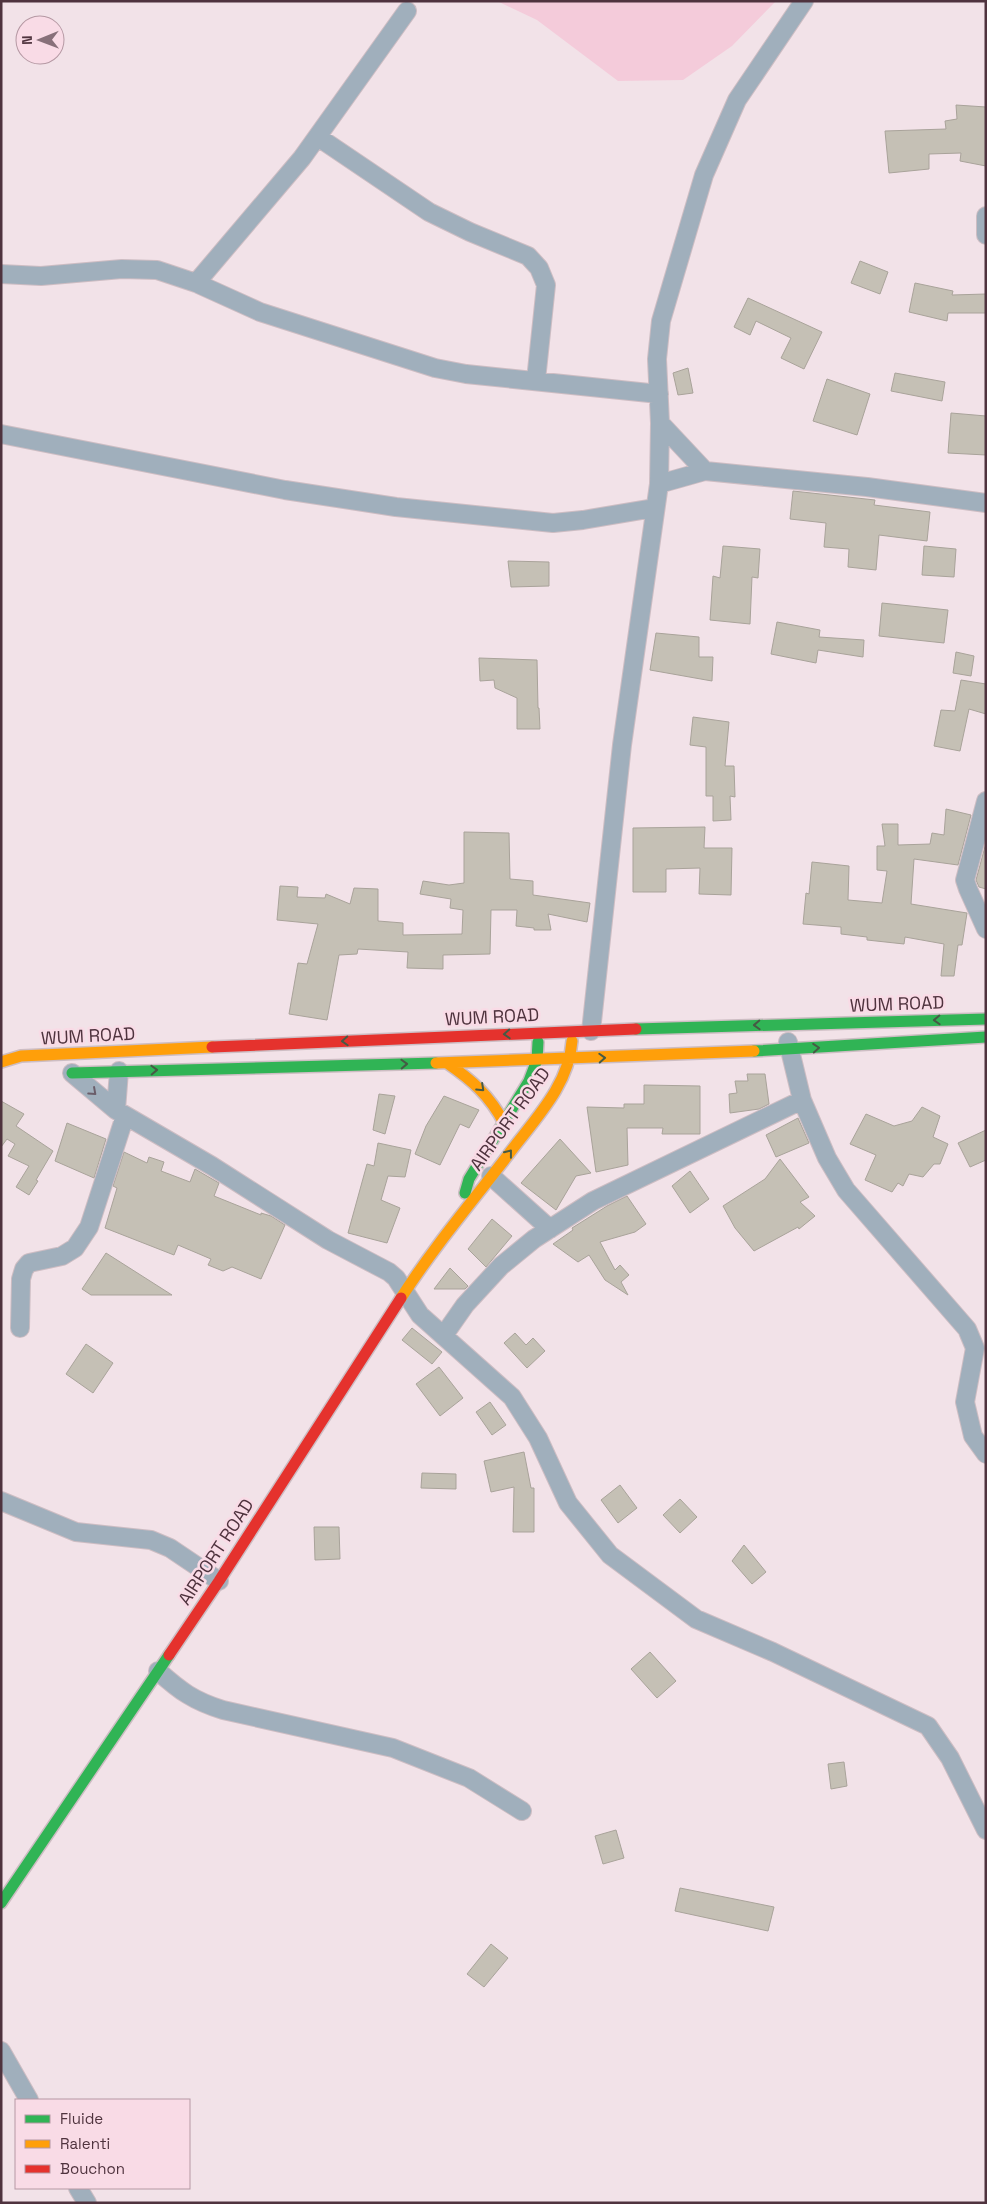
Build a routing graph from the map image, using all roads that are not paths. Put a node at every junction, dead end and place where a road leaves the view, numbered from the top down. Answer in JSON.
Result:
{"nodes":[{"id":1,"x":804,"y":1,"type":"edge"},
{"id":2,"x":407,"y":11,"type":"dead end"},
{"id":3,"x":318,"y":137,"type":"junction"},
{"id":4,"x":986,"y":216,"type":"edge"},
{"id":5,"x":986,"y":235,"type":"edge"},
{"id":6,"x":1,"y":274,"type":"edge"},
{"id":7,"x":196,"y":283,"type":"junction"},
{"id":8,"x":536,"y":380,"type":"junction"},
{"id":9,"x":659,"y":394,"type":"junction"},
{"id":10,"x":660,"y":423,"type":"junction"},
{"id":11,"x":1,"y":434,"type":"edge"},
{"id":12,"x":705,"y":471,"type":"junction"},
{"id":13,"x":659,"y":484,"type":"junction"},
{"id":14,"x":986,"y":503,"type":"edge"},
{"id":15,"x":654,"y":508,"type":"junction"},
{"id":16,"x":986,"y":801,"type":"edge"},
{"id":17,"x":986,"y":928,"type":"edge"},
{"id":18,"x":986,"y":1019,"type":"edge"},
{"id":19,"x":786,"y":1024,"type":"junction"},
{"id":20,"x":591,"y":1031,"type":"junction"},
{"id":21,"x":538,"y":1032,"type":"junction"},
{"id":22,"x":572,"y":1032,"type":"junction"},
{"id":23,"x":986,"y":1037,"type":"edge"},
{"id":24,"x":790,"y":1050,"type":"junction"},
{"id":25,"x":571,"y":1059,"type":"junction"},
{"id":26,"x":537,"y":1060,"type":"junction"},
{"id":27,"x":447,"y":1062,"type":"junction"},
{"id":28,"x":4,"y":1067,"type":"edge"},
{"id":29,"x":119,"y":1071,"type":"junction"},
{"id":30,"x":67,"y":1073,"type":"joint"},
{"id":31,"x":802,"y":1100,"type":"junction"},
{"id":32,"x":120,"y":1113,"type":"junction"},
{"id":33,"x":504,"y":1123,"type":"junction"},
{"id":34,"x":491,"y":1176,"type":"junction"},
{"id":35,"x":459,"y":1220,"type":"junction"},
{"id":36,"x":550,"y":1229,"type":"junction"},
{"id":37,"x":405,"y":1292,"type":"junction"},
{"id":38,"x":20,"y":1328,"type":"dead end"},
{"id":39,"x":444,"y":1336,"type":"junction"},
{"id":40,"x":986,"y":1454,"type":"edge"},
{"id":41,"x":1,"y":1501,"type":"edge"},
{"id":42,"x":219,"y":1581,"type":"junction"},
{"id":43,"x":158,"y":1671,"type":"junction"},
{"id":44,"x":522,"y":1811,"type":"dead end"},
{"id":45,"x":986,"y":1830,"type":"edge"},
{"id":46,"x":1,"y":1903,"type":"edge"},
{"id":47,"x":1,"y":2051,"type":"edge"},
{"id":48,"x":28,"y":2099,"type":"edge"},
{"id":49,"x":79,"y":2189,"type":"edge"},
{"id":50,"x":87,"y":2203,"type":"edge"}],
"edges":[{"from":1,"to":9,"type":"street"},
{"from":2,"to":3,"type":"street"},
{"from":3,"to":7,"type":"street"},
{"from":3,"to":8,"type":"street"},
{"from":4,"to":5,"type":"street"},
{"from":6,"to":7,"type":"street"},
{"from":7,"to":8,"type":"street"},
{"from":8,"to":9,"type":"street"},
{"from":9,"to":10,"type":"street"},
{"from":10,"to":12,"type":"street"},
{"from":10,"to":13,"type":"street"},
{"from":11,"to":15,"type":"street"},
{"from":12,"to":13,"type":"street"},
{"from":12,"to":14,"type":"street"},
{"from":13,"to":15,"type":"street"},
{"from":15,"to":20,"type":"street"},
{"from":16,"to":17,"type":"street"},
{"from":18,"to":19,"type":"main road","name":"WUM ROAD","one_way":true},
{"from":19,"to":20,"type":"main road","name":"WUM ROAD","one_way":true},
{"from":19,"to":24,"type":"street"},
{"from":20,"to":22,"type":"main road","name":"WUM ROAD"},
{"from":21,"to":22,"type":"main road","name":"WUM ROAD"},
{"from":21,"to":26,"type":"main road","name":"AIRPORT ROAD"},
{"from":21,"to":28,"type":"main road","name":"WUM ROAD","one_way":true},
{"from":22,"to":25,"type":"main road","name":"AIRPORT ROAD"},
{"from":24,"to":23,"type":"main road","name":"WUM ROAD","one_way":true},
{"from":25,"to":24,"type":"main road","name":"WUM ROAD","one_way":true},
{"from":24,"to":31,"type":"street"},
{"from":25,"to":26,"type":"main road","name":"WUM ROAD"},
{"from":34,"to":25,"type":"main road","name":"AIRPORT ROAD","one_way":true},
{"from":26,"to":27,"type":"main road","name":"WUM ROAD"},
{"from":26,"to":33,"type":"main road","name":"AIRPORT ROAD"},
{"from":29,"to":27,"type":"main road","name":"WUM ROAD","one_way":true},
{"from":27,"to":33,"type":"main road","one_way":true},
{"from":29,"to":30,"type":"main road","name":"WUM ROAD"},
{"from":29,"to":32,"type":"street"},
{"from":30,"to":32,"type":"street","one_way":true},
{"from":31,"to":36,"type":"street"},
{"from":31,"to":40,"type":"street"},
{"from":32,"to":37,"type":"street"},
{"from":32,"to":38,"type":"street"},
{"from":33,"to":35,"type":"main road","name":"AIRPORT ROAD"},
{"from":34,"to":35,"type":"main road","name":"AIRPORT ROAD"},
{"from":34,"to":36,"type":"street"},
{"from":35,"to":37,"type":"main road","name":"AIRPORT ROAD"},
{"from":36,"to":39,"type":"street"},
{"from":37,"to":39,"type":"street"},
{"from":37,"to":42,"type":"main road","name":"AIRPORT ROAD"},
{"from":39,"to":45,"type":"street"},
{"from":41,"to":42,"type":"street"},
{"from":42,"to":43,"type":"main road","name":"AIRPORT ROAD"},
{"from":43,"to":44,"type":"street"},
{"from":43,"to":46,"type":"main road","name":"AIRPORT ROAD"},
{"from":47,"to":48,"type":"street"},
{"from":49,"to":50,"type":"street"}]}
